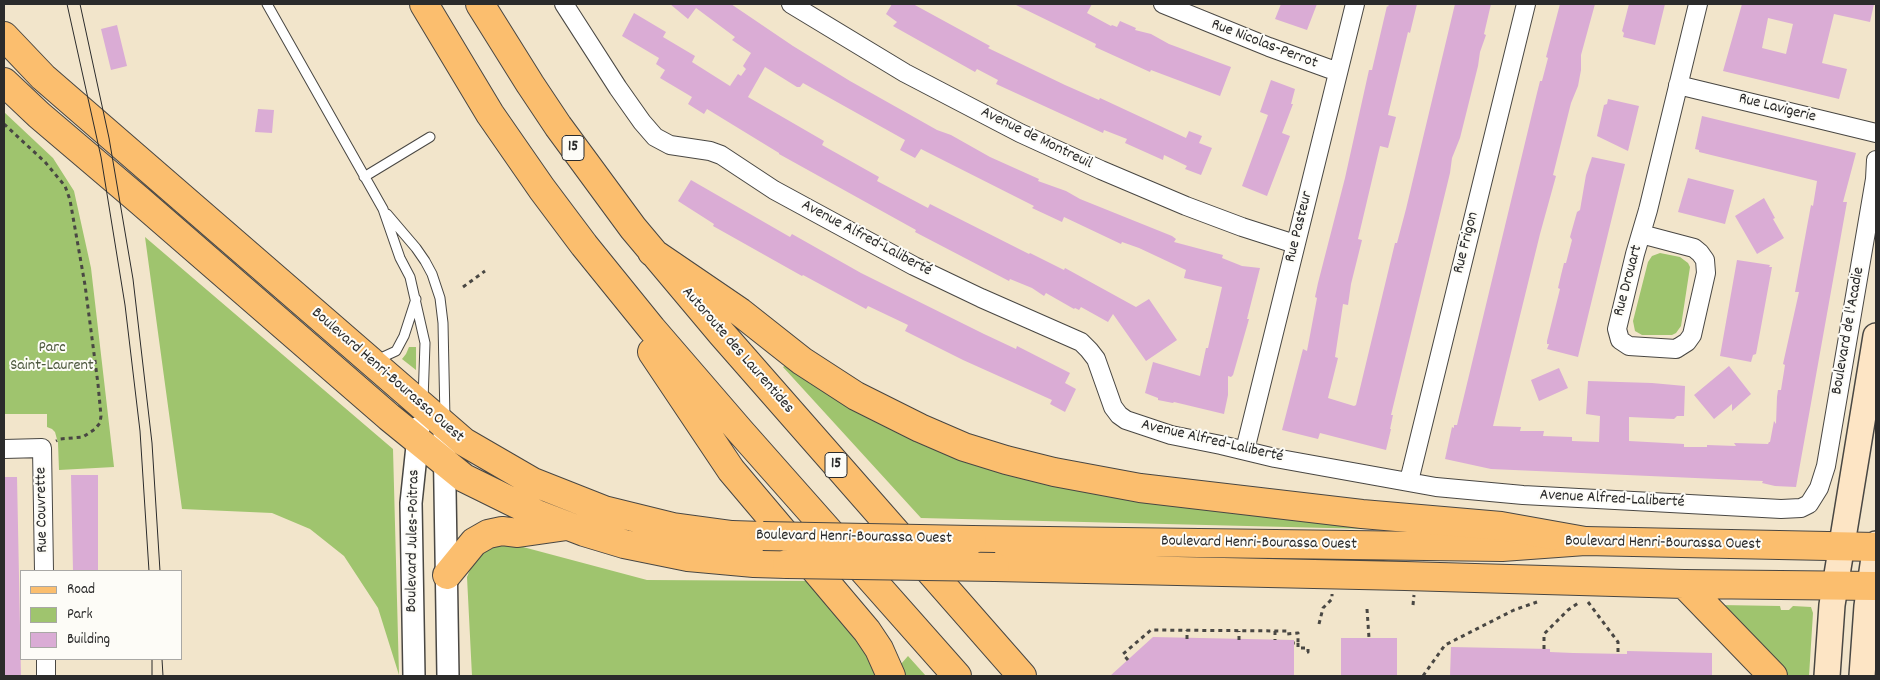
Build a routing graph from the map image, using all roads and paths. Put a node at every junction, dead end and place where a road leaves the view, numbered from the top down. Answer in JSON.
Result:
{"nodes":[{"id":1,"x":267,"y":4,"type":"edge"},
{"id":2,"x":424,"y":4,"type":"edge"},
{"id":3,"x":480,"y":4,"type":"edge"},
{"id":4,"x":564,"y":4,"type":"edge"},
{"id":5,"x":791,"y":4,"type":"edge"},
{"id":6,"x":1163,"y":4,"type":"edge"},
{"id":7,"x":1355,"y":4,"type":"edge"},
{"id":8,"x":1526,"y":4,"type":"edge"},
{"id":9,"x":1698,"y":4,"type":"edge"},
{"id":10,"x":4,"y":36,"type":"edge"},
{"id":11,"x":1338,"y":72,"type":"junction"},
{"id":12,"x":4,"y":82,"type":"edge"},
{"id":13,"x":1678,"y":85,"type":"junction"},
{"id":14,"x":4,"y":124,"type":"edge"},
{"id":15,"x":1876,"y":133,"type":"edge"},
{"id":16,"x":430,"y":137,"type":"dead end"},
{"id":17,"x":1876,"y":160,"type":"edge"},
{"id":18,"x":364,"y":177,"type":"junction"},
{"id":19,"x":382,"y":209,"type":"junction"},
{"id":20,"x":557,"y":209,"type":"junction"},
{"id":21,"x":1642,"y":234,"type":"junction"},
{"id":22,"x":1295,"y":244,"type":"junction"},
{"id":23,"x":652,"y":252,"type":"junction"},
{"id":24,"x":485,"y":271,"type":"dead end"},
{"id":25,"x":464,"y":287,"type":"dead end"},
{"id":26,"x":416,"y":299,"type":"junction"},
{"id":27,"x":1876,"y":336,"type":"edge"},
{"id":28,"x":367,"y":359,"type":"junction"},
{"id":29,"x":422,"y":407,"type":"junction"},
{"id":30,"x":444,"y":427,"type":"junction"},
{"id":31,"x":418,"y":442,"type":"junction"},
{"id":32,"x":42,"y":448,"type":"junction"},
{"id":33,"x":4,"y":449,"type":"edge"},
{"id":34,"x":1244,"y":450,"type":"junction"},
{"id":35,"x":444,"y":464,"type":"junction"},
{"id":36,"x":1409,"y":481,"type":"junction"},
{"id":37,"x":1813,"y":499,"type":"joint"},
{"id":38,"x":567,"y":526,"type":"junction"},
{"id":39,"x":1585,"y":541,"type":"junction"},
{"id":40,"x":1841,"y":546,"type":"junction"},
{"id":41,"x":1876,"y":546,"type":"edge"},
{"id":42,"x":44,"y":570,"type":"edge"},
{"id":43,"x":446,"y":575,"type":"junction"},
{"id":44,"x":1684,"y":584,"type":"junction"},
{"id":45,"x":1835,"y":586,"type":"junction"},
{"id":46,"x":1873,"y":586,"type":"edge"},
{"id":47,"x":1332,"y":590,"type":"dead end"},
{"id":48,"x":1543,"y":600,"type":"dead end"},
{"id":49,"x":1367,"y":609,"type":"dead end"},
{"id":50,"x":1319,"y":624,"type":"dead end"},
{"id":51,"x":1187,"y":630,"type":"junction"},
{"id":52,"x":1239,"y":631,"type":"junction"},
{"id":53,"x":1275,"y":631,"type":"junction"},
{"id":54,"x":1369,"y":638,"type":"dead end"},
{"id":55,"x":1187,"y":639,"type":"dead end"},
{"id":56,"x":1239,"y":640,"type":"dead end"},
{"id":57,"x":1275,"y":640,"type":"dead end"},
{"id":58,"x":1544,"y":649,"type":"dead end"},
{"id":59,"x":1303,"y":652,"type":"dead end"},
{"id":60,"x":1618,"y":654,"type":"dead end"},
{"id":61,"x":46,"y":660,"type":"edge"},
{"id":62,"x":1128,"y":660,"type":"dead end"},
{"id":63,"x":46,"y":676,"type":"edge"},
{"id":64,"x":414,"y":676,"type":"edge"},
{"id":65,"x":448,"y":676,"type":"edge"},
{"id":66,"x":891,"y":676,"type":"edge"},
{"id":67,"x":957,"y":676,"type":"edge"},
{"id":68,"x":1022,"y":676,"type":"edge"},
{"id":69,"x":1423,"y":676,"type":"edge"},
{"id":70,"x":1773,"y":676,"type":"edge"},
{"id":71,"x":1827,"y":676,"type":"edge"},
{"id":72,"x":1862,"y":676,"type":"edge"}],
"edges":[{"from":1,"to":18,"type":"lane"},
{"from":2,"to":20,"type":"main road"},
{"from":3,"to":23,"type":"main road","name":"Autoroute des Laurentides","number":"15"},
{"from":4,"to":34,"type":"street","name":"Avenue Alfred-Laliberté"},
{"from":5,"to":22,"type":"street","name":"Avenue de Montreuil"},
{"from":6,"to":11,"type":"street","name":"Rue Nicolas-Perrot"},
{"from":7,"to":11,"type":"street","name":"Rue Pasteur"},
{"from":8,"to":36,"type":"street","name":"Rue Frigon"},
{"from":9,"to":13,"type":"street","name":"Rue Drouart"},
{"from":10,"to":28,"type":"main road","name":"Boulevard Henri-Bourassa Ouest"},
{"from":11,"to":22,"type":"street","name":"Rue Pasteur"},
{"from":12,"to":31,"type":"main road","name":"Boulevard Henri-Bourassa Ouest"},
{"from":13,"to":15,"type":"street","name":"Rue Lavigerie"},
{"from":13,"to":21,"type":"street","name":"Rue Drouart"},
{"from":14,"to":32,"type":"path"},
{"from":16,"to":18,"type":"lane"},
{"from":17,"to":37,"type":"street","name":"Boulevard de l'Acadie"},
{"from":18,"to":19,"type":"lane"},
{"from":19,"to":26,"type":"lane"},
{"from":19,"to":30,"type":"lane"},
{"from":20,"to":66,"type":"main road"},
{"from":20,"to":67,"type":"main road"},
{"from":21,"to":21,"type":"street","name":"Rue Drouart"},
{"from":22,"to":34,"type":"street","name":"Rue Pasteur"},
{"from":23,"to":39,"type":"main road"},
{"from":23,"to":68,"type":"main road","name":"Autoroute des Laurentides","number":"15"},
{"from":24,"to":25,"type":"path"},
{"from":26,"to":28,"type":"lane"},
{"from":26,"to":29,"type":"lane"},
{"from":27,"to":40,"type":"main road","name":"Boulevard de l'Acadie"},
{"from":28,"to":29,"type":"main road","name":"Boulevard Henri-Bourassa Ouest"},
{"from":29,"to":30,"type":"main road","name":"Boulevard Henri-Bourassa Ouest"},
{"from":29,"to":31,"type":"street","name":"Boulevard Jules-Poitras"},
{"from":30,"to":35,"type":"street","name":"Boulevard Jules-Poitras"},
{"from":30,"to":39,"type":"main road","name":"Boulevard Henri-Bourassa Ouest","bridge":true},
{"from":31,"to":35,"type":"main road","name":"Boulevard Henri-Bourassa Ouest"},
{"from":31,"to":64,"type":"street","name":"Boulevard Jules-Poitras"},
{"from":32,"to":33,"type":"street"},
{"from":32,"to":42,"type":"street","name":"Rue Couvrette"},
{"from":34,"to":36,"type":"street","name":"Avenue Alfred-Laliberté"},
{"from":35,"to":38,"type":"main road","name":"Boulevard Henri-Bourassa Ouest"},
{"from":35,"to":43,"type":"street","name":"Boulevard Jules-Poitras"},
{"from":36,"to":37,"type":"street","name":"Avenue Alfred-Laliberté"},
{"from":38,"to":43,"type":"main road"},
{"from":38,"to":44,"type":"main road","name":"Boulevard Henri-Bourassa Ouest","bridge":true},
{"from":39,"to":40,"type":"main road","name":"Boulevard Henri-Bourassa Ouest"},
{"from":40,"to":41,"type":"main road","name":"Boulevard Henri-Bourassa Ouest"},
{"from":40,"to":45,"type":"main road","name":"Boulevard de l'Acadie"},
{"from":41,"to":46,"type":"main road"},
{"from":43,"to":65,"type":"street","name":"Boulevard Jules-Poitras"},
{"from":44,"to":45,"type":"main road","name":"Boulevard Henri-Bourassa Ouest"},
{"from":44,"to":70,"type":"main road"},
{"from":45,"to":46,"type":"main road","name":"Boulevard Henri-Bourassa Ouest"},
{"from":45,"to":71,"type":"main road","name":"Boulevard de l'Acadie"},
{"from":46,"to":72,"type":"main road"},
{"from":47,"to":50,"type":"path"},
{"from":48,"to":69,"type":"path"},
{"from":49,"to":54,"type":"path"},
{"from":51,"to":52,"type":"path"},
{"from":51,"to":55,"type":"path"},
{"from":51,"to":62,"type":"path"},
{"from":52,"to":53,"type":"path"},
{"from":52,"to":56,"type":"path"},
{"from":53,"to":57,"type":"path"},
{"from":53,"to":59,"type":"path"},
{"from":58,"to":60,"type":"path"},
{"from":61,"to":63,"type":"street"}]}
